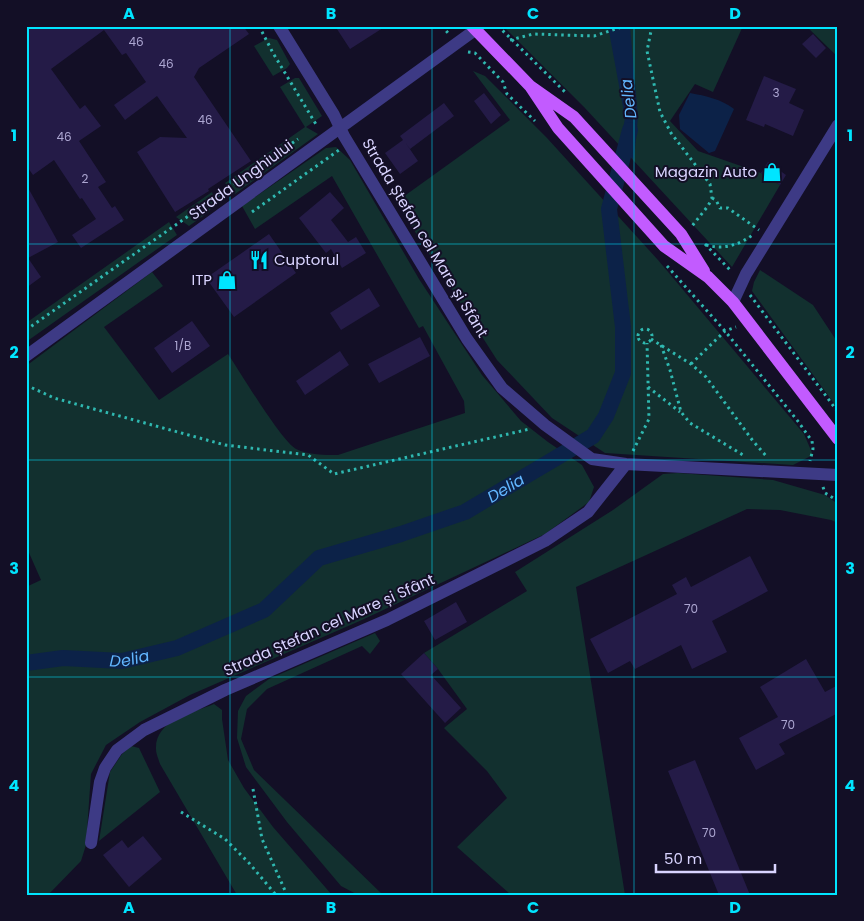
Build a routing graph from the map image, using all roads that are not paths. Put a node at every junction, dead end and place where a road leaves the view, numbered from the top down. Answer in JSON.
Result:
{"nodes":[{"id":1,"x":279,"y":26,"type":"edge"},
{"id":2,"x":474,"y":28,"type":"edge"},
{"id":3,"x":530,"y":86,"type":"junction"},
{"id":4,"x":838,"y":125,"type":"edge"},
{"id":5,"x":341,"y":128,"type":"junction"},
{"id":6,"x":708,"y":277,"type":"junction"},
{"id":7,"x":733,"y":302,"type":"junction"},
{"id":8,"x":26,"y":356,"type":"edge"},
{"id":9,"x":838,"y":439,"type":"edge"},
{"id":10,"x":626,"y":464,"type":"junction"},
{"id":11,"x":838,"y":475,"type":"edge"},
{"id":12,"x":91,"y":843,"type":"dead end"}],
"edges":[{"from":1,"to":5,"type":"street","name":"Strada Ștefan cel Mare și Sfânt"},
{"from":2,"to":3,"type":"main road"},
{"from":2,"to":5,"type":"street","name":"Strada Unghiului"},
{"from":3,"to":6,"type":"main road"},
{"from":3,"to":6,"type":"main road"},
{"from":4,"to":7,"type":"street"},
{"from":5,"to":8,"type":"street","name":"Strada Unghiului"},
{"from":5,"to":10,"type":"street","name":"Strada Ștefan cel Mare și Sfânt"},
{"from":6,"to":7,"type":"main road"},
{"from":7,"to":9,"type":"main road"},
{"from":10,"to":11,"type":"street","name":"Strada Ștefan cel Mare și Sfânt"},
{"from":10,"to":12,"type":"street","name":"Strada Ștefan cel Mare și Sfânt"}]}
